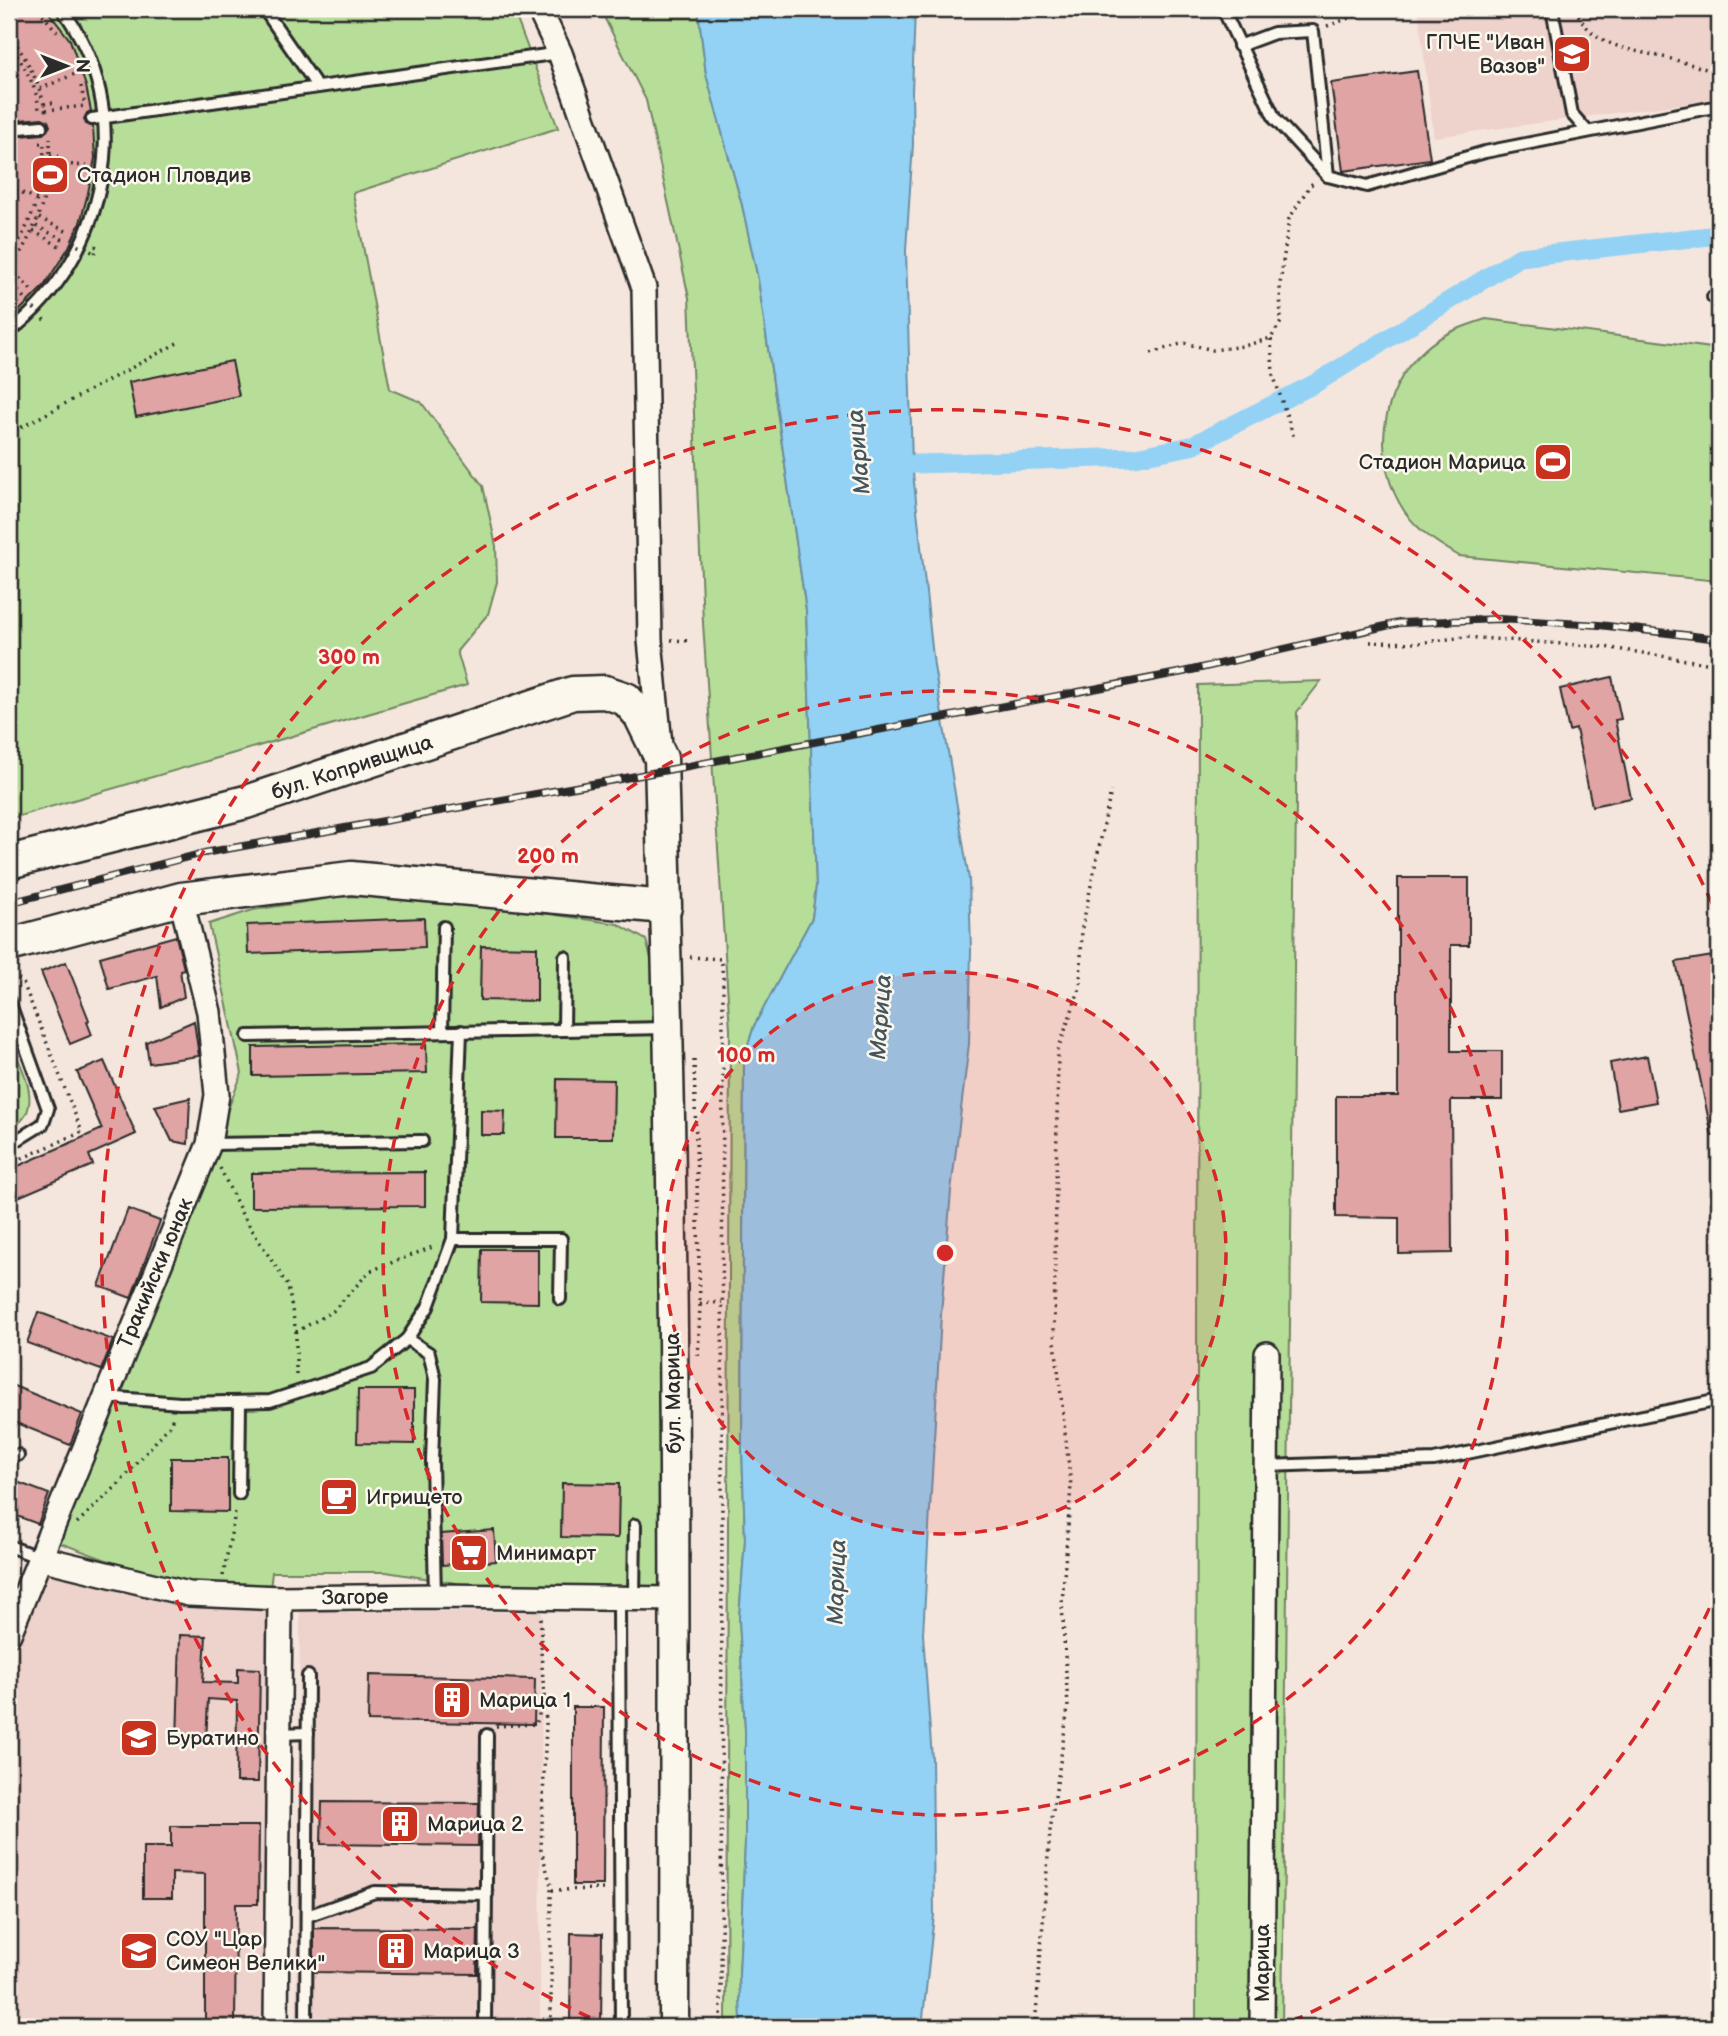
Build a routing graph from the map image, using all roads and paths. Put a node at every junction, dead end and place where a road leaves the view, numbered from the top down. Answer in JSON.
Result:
{"nodes":[{"id":1,"x":62,"y":9,"type":"edge"},
{"id":2,"x":264,"y":9,"type":"edge"},
{"id":3,"x":539,"y":9,"type":"edge"},
{"id":4,"x":1223,"y":9,"type":"edge"},
{"id":5,"x":1374,"y":9,"type":"edge"},
{"id":6,"x":1552,"y":9,"type":"edge"},
{"id":7,"x":1575,"y":9,"type":"edge"},
{"id":8,"x":1313,"y":31,"type":"junction"},
{"id":9,"x":9,"y":34,"type":"edge"},
{"id":10,"x":9,"y":44,"type":"edge"},
{"id":11,"x":1239,"y":46,"type":"junction"},
{"id":12,"x":560,"y":53,"type":"junction"},
{"id":13,"x":19,"y":57,"type":"junction"},
{"id":14,"x":33,"y":58,"type":"dead end"},
{"id":15,"x":27,"y":61,"type":"junction"},
{"id":16,"x":9,"y":63,"type":"edge"},
{"id":17,"x":76,"y":73,"type":"dead end"},
{"id":18,"x":1719,"y":73,"type":"edge"},
{"id":19,"x":317,"y":86,"type":"junction"},
{"id":20,"x":40,"y":89,"type":"junction"},
{"id":21,"x":53,"y":103,"type":"dead end"},
{"id":22,"x":44,"y":104,"type":"junction"},
{"id":23,"x":85,"y":106,"type":"dead end"},
{"id":24,"x":1719,"y":106,"type":"edge"},
{"id":25,"x":46,"y":110,"type":"junction"},
{"id":26,"x":40,"y":111,"type":"dead end"},
{"id":27,"x":105,"y":118,"type":"junction"},
{"id":28,"x":92,"y":119,"type":"dead end"},
{"id":29,"x":46,"y":127,"type":"junction"},
{"id":30,"x":9,"y":129,"type":"edge"},
{"id":31,"x":1587,"y":131,"type":"junction"},
{"id":32,"x":44,"y":142,"type":"dead end"},
{"id":33,"x":50,"y":156,"type":"junction"},
{"id":34,"x":58,"y":156,"type":"dead end"},
{"id":35,"x":50,"y":163,"type":"junction"},
{"id":36,"x":87,"y":166,"type":"dead end"},
{"id":37,"x":1328,"y":176,"type":"junction"},
{"id":38,"x":9,"y":188,"type":"edge"},
{"id":39,"x":38,"y":199,"type":"junction"},
{"id":40,"x":39,"y":218,"type":"junction"},
{"id":41,"x":36,"y":226,"type":"junction"},
{"id":42,"x":33,"y":231,"type":"junction"},
{"id":43,"x":71,"y":233,"type":"dead end"},
{"id":44,"x":91,"y":244,"type":"dead end"},
{"id":45,"x":97,"y":247,"type":"dead end"},
{"id":46,"x":63,"y":248,"type":"dead end"},
{"id":47,"x":85,"y":253,"type":"dead end"},
{"id":48,"x":9,"y":259,"type":"edge"},
{"id":49,"x":10,"y":269,"type":"edge"},
{"id":50,"x":9,"y":280,"type":"edge"},
{"id":51,"x":9,"y":292,"type":"edge"},
{"id":52,"x":33,"y":293,"type":"dead end"},
{"id":53,"x":20,"y":306,"type":"dead end"},
{"id":54,"x":43,"y":310,"type":"dead end"},
{"id":55,"x":35,"y":317,"type":"dead end"},
{"id":56,"x":45,"y":321,"type":"dead end"},
{"id":57,"x":9,"y":332,"type":"edge"},
{"id":58,"x":1271,"y":338,"type":"junction"},
{"id":59,"x":181,"y":341,"type":"dead end"},
{"id":60,"x":1151,"y":353,"type":"dead end"},
{"id":61,"x":9,"y":434,"type":"edge"},
{"id":62,"x":1294,"y":438,"type":"dead end"},
{"id":63,"x":668,"y":640,"type":"dead end"},
{"id":64,"x":690,"y":641,"type":"dead end"},
{"id":65,"x":1370,"y":642,"type":"dead end"},
{"id":66,"x":1719,"y":665,"type":"edge"},
{"id":67,"x":661,"y":758,"type":"junction"},
{"id":68,"x":1111,"y":791,"type":"dead end"},
{"id":69,"x":9,"y":862,"type":"edge"},
{"id":70,"x":181,"y":899,"type":"junction"},
{"id":71,"x":665,"y":907,"type":"junction"},
{"id":72,"x":444,"y":927,"type":"dead end"},
{"id":73,"x":9,"y":945,"type":"edge"},
{"id":74,"x":565,"y":957,"type":"dead end"},
{"id":75,"x":666,"y":958,"type":"junction"},
{"id":76,"x":9,"y":1001,"type":"edge"},
{"id":77,"x":669,"y":1028,"type":"junction"},
{"id":78,"x":564,"y":1030,"type":"junction"},
{"id":79,"x":461,"y":1031,"type":"junction"},
{"id":80,"x":442,"y":1032,"type":"junction"},
{"id":81,"x":248,"y":1036,"type":"dead end"},
{"id":82,"x":422,"y":1141,"type":"dead end"},
{"id":83,"x":209,"y":1144,"type":"junction"},
{"id":84,"x":9,"y":1145,"type":"edge"},
{"id":85,"x":453,"y":1239,"type":"junction"},
{"id":86,"x":560,"y":1299,"type":"dead end"},
{"id":87,"x":722,"y":1302,"type":"junction"},
{"id":88,"x":700,"y":1304,"type":"dead end"},
{"id":89,"x":296,"y":1332,"type":"junction"},
{"id":90,"x":407,"y":1339,"type":"junction"},
{"id":91,"x":1267,"y":1354,"type":"dead end"},
{"id":92,"x":296,"y":1393,"type":"junction"},
{"id":93,"x":104,"y":1397,"type":"junction"},
{"id":94,"x":1719,"y":1400,"type":"edge"},
{"id":95,"x":180,"y":1402,"type":"junction"},
{"id":96,"x":240,"y":1402,"type":"junction"},
{"id":97,"x":1266,"y":1466,"type":"junction"},
{"id":98,"x":239,"y":1494,"type":"joint"},
{"id":99,"x":635,"y":1525,"type":"dead end"},
{"id":100,"x":69,"y":1531,"type":"dead end"},
{"id":101,"x":9,"y":1546,"type":"edge"},
{"id":102,"x":40,"y":1558,"type":"junction"},
{"id":103,"x":219,"y":1595,"type":"junction"},
{"id":104,"x":435,"y":1596,"type":"junction"},
{"id":105,"x":280,"y":1598,"type":"junction"},
{"id":106,"x":542,"y":1598,"type":"junction"},
{"id":107,"x":626,"y":1599,"type":"junction"},
{"id":108,"x":675,"y":1600,"type":"junction"},
{"id":109,"x":9,"y":1634,"type":"edge"},
{"id":110,"x":308,"y":1676,"type":"dead end"},
{"id":111,"x":545,"y":1699,"type":"junction"},
{"id":112,"x":279,"y":1734,"type":"junction"},
{"id":113,"x":308,"y":1734,"type":"junction"},
{"id":114,"x":487,"y":1735,"type":"joint"},
{"id":115,"x":621,"y":1888,"type":"junction"},
{"id":116,"x":552,"y":1891,"type":"junction"},
{"id":117,"x":487,"y":1894,"type":"junction"},
{"id":118,"x":307,"y":1916,"type":"junction"},
{"id":119,"x":276,"y":2027,"type":"edge"},
{"id":120,"x":306,"y":2027,"type":"edge"},
{"id":121,"x":485,"y":2027,"type":"edge"},
{"id":122,"x":551,"y":2027,"type":"edge"},
{"id":123,"x":621,"y":2027,"type":"edge"},
{"id":124,"x":674,"y":2027,"type":"edge"},
{"id":125,"x":721,"y":2027,"type":"edge"},
{"id":126,"x":1035,"y":2027,"type":"edge"},
{"id":127,"x":1262,"y":2027,"type":"edge"}],
"edges":[{"from":1,"to":27,"type":"lane"},
{"from":2,"to":19,"type":"lane"},
{"from":3,"to":12,"type":"street"},
{"from":4,"to":11,"type":"lane"},
{"from":5,"to":8,"type":"path"},
{"from":6,"to":31,"type":"lane"},
{"from":7,"to":18,"type":"path"},
{"from":8,"to":11,"type":"lane"},
{"from":8,"to":37,"type":"lane"},
{"from":9,"to":15,"type":"path"},
{"from":10,"to":13,"type":"path"},
{"from":11,"to":37,"type":"lane"},
{"from":12,"to":19,"type":"lane"},
{"from":12,"to":67,"type":"street"},
{"from":13,"to":16,"type":"path"},
{"from":13,"to":26,"type":"path"},
{"from":14,"to":15,"type":"path"},
{"from":15,"to":20,"type":"path"},
{"from":17,"to":20,"type":"path"},
{"from":19,"to":27,"type":"lane"},
{"from":20,"to":22,"type":"path"},
{"from":21,"to":22,"type":"path"},
{"from":22,"to":25,"type":"path"},
{"from":23,"to":25,"type":"path"},
{"from":24,"to":31,"type":"lane"},
{"from":25,"to":29,"type":"path"},
{"from":27,"to":28,"type":"lane"},
{"from":27,"to":57,"type":"lane"},
{"from":29,"to":30,"type":"lane"},
{"from":29,"to":33,"type":"path"},
{"from":31,"to":37,"type":"lane"},
{"from":32,"to":39,"type":"path"},
{"from":33,"to":34,"type":"path"},
{"from":33,"to":35,"type":"path"},
{"from":35,"to":36,"type":"path"},
{"from":35,"to":40,"type":"path"},
{"from":37,"to":58,"type":"path"},
{"from":38,"to":39,"type":"path"},
{"from":39,"to":48,"type":"path"},
{"from":40,"to":41,"type":"path"},
{"from":40,"to":43,"type":"path"},
{"from":41,"to":42,"type":"path"},
{"from":41,"to":45,"type":"path","bridge":true},
{"from":42,"to":46,"type":"path"},
{"from":42,"to":49,"type":"path"},
{"from":44,"to":47,"type":"path"},
{"from":49,"to":52,"type":"path"},
{"from":50,"to":56,"type":"path","bridge":true},
{"from":51,"to":53,"type":"path"},
{"from":54,"to":55,"type":"path"},
{"from":58,"to":60,"type":"path"},
{"from":58,"to":62,"type":"path"},
{"from":59,"to":61,"type":"path"},
{"from":63,"to":64,"type":"path"},
{"from":65,"to":66,"type":"path"},
{"from":67,"to":69,"type":"main road","name":"бул. Копривщица"},
{"from":67,"to":71,"type":"main road","name":"бул. Марица"},
{"from":68,"to":126,"type":"path"},
{"from":70,"to":71,"type":"main road"},
{"from":70,"to":73,"type":"main road"},
{"from":70,"to":83,"type":"street","name":"Тракийски юнак"},
{"from":71,"to":75,"type":"street","name":"бул. Марица"},
{"from":72,"to":80,"type":"lane"},
{"from":74,"to":78,"type":"lane"},
{"from":75,"to":77,"type":"street","name":"бул. Марица"},
{"from":75,"to":87,"type":"path"},
{"from":76,"to":84,"type":"lane"},
{"from":77,"to":78,"type":"lane"},
{"from":77,"to":108,"type":"street","name":"бул. Марица"},
{"from":78,"to":79,"type":"lane"},
{"from":79,"to":80,"type":"lane"},
{"from":79,"to":85,"type":"lane"},
{"from":80,"to":81,"type":"lane"},
{"from":82,"to":83,"type":"lane"},
{"from":83,"to":89,"type":"path"},
{"from":83,"to":93,"type":"street","name":"Тракийски юнак"},
{"from":85,"to":86,"type":"lane"},
{"from":85,"to":89,"type":"path"},
{"from":85,"to":90,"type":"lane"},
{"from":87,"to":88,"type":"path"},
{"from":87,"to":125,"type":"path"},
{"from":89,"to":92,"type":"path"},
{"from":90,"to":92,"type":"lane"},
{"from":90,"to":104,"type":"lane"},
{"from":91,"to":97,"type":"street","name":"Марица"},
{"from":92,"to":96,"type":"lane"},
{"from":93,"to":95,"type":"lane"},
{"from":93,"to":102,"type":"street","name":"Тракийски юнак"},
{"from":94,"to":97,"type":"lane"},
{"from":95,"to":96,"type":"lane"},
{"from":95,"to":100,"type":"path"},
{"from":96,"to":98,"type":"lane"},
{"from":97,"to":127,"type":"street","name":"Марица"},
{"from":98,"to":103,"type":"path"},
{"from":99,"to":107,"type":"lane"},
{"from":101,"to":102,"type":"lane"},
{"from":102,"to":103,"type":"street","name":"Загоре"},
{"from":102,"to":109,"type":"street","name":"Тракийски юнак"},
{"from":103,"to":105,"type":"street","name":"Загоре"},
{"from":104,"to":105,"type":"street","name":"Загоре"},
{"from":104,"to":106,"type":"street","name":"Загоре"},
{"from":105,"to":112,"type":"street"},
{"from":106,"to":107,"type":"street","name":"Загоре"},
{"from":106,"to":111,"type":"path"},
{"from":107,"to":108,"type":"street","name":"Загоре"},
{"from":107,"to":115,"type":"lane"},
{"from":108,"to":124,"type":"street","name":"бул. Марица"},
{"from":110,"to":113,"type":"lane"},
{"from":111,"to":114,"type":"path"},
{"from":111,"to":116,"type":"path"},
{"from":112,"to":113,"type":"lane"},
{"from":112,"to":119,"type":"street"},
{"from":113,"to":118,"type":"lane"},
{"from":114,"to":117,"type":"lane"},
{"from":115,"to":116,"type":"path"},
{"from":115,"to":123,"type":"lane"},
{"from":116,"to":122,"type":"path"},
{"from":117,"to":118,"type":"lane"},
{"from":117,"to":121,"type":"lane"},
{"from":118,"to":120,"type":"lane"}]}
